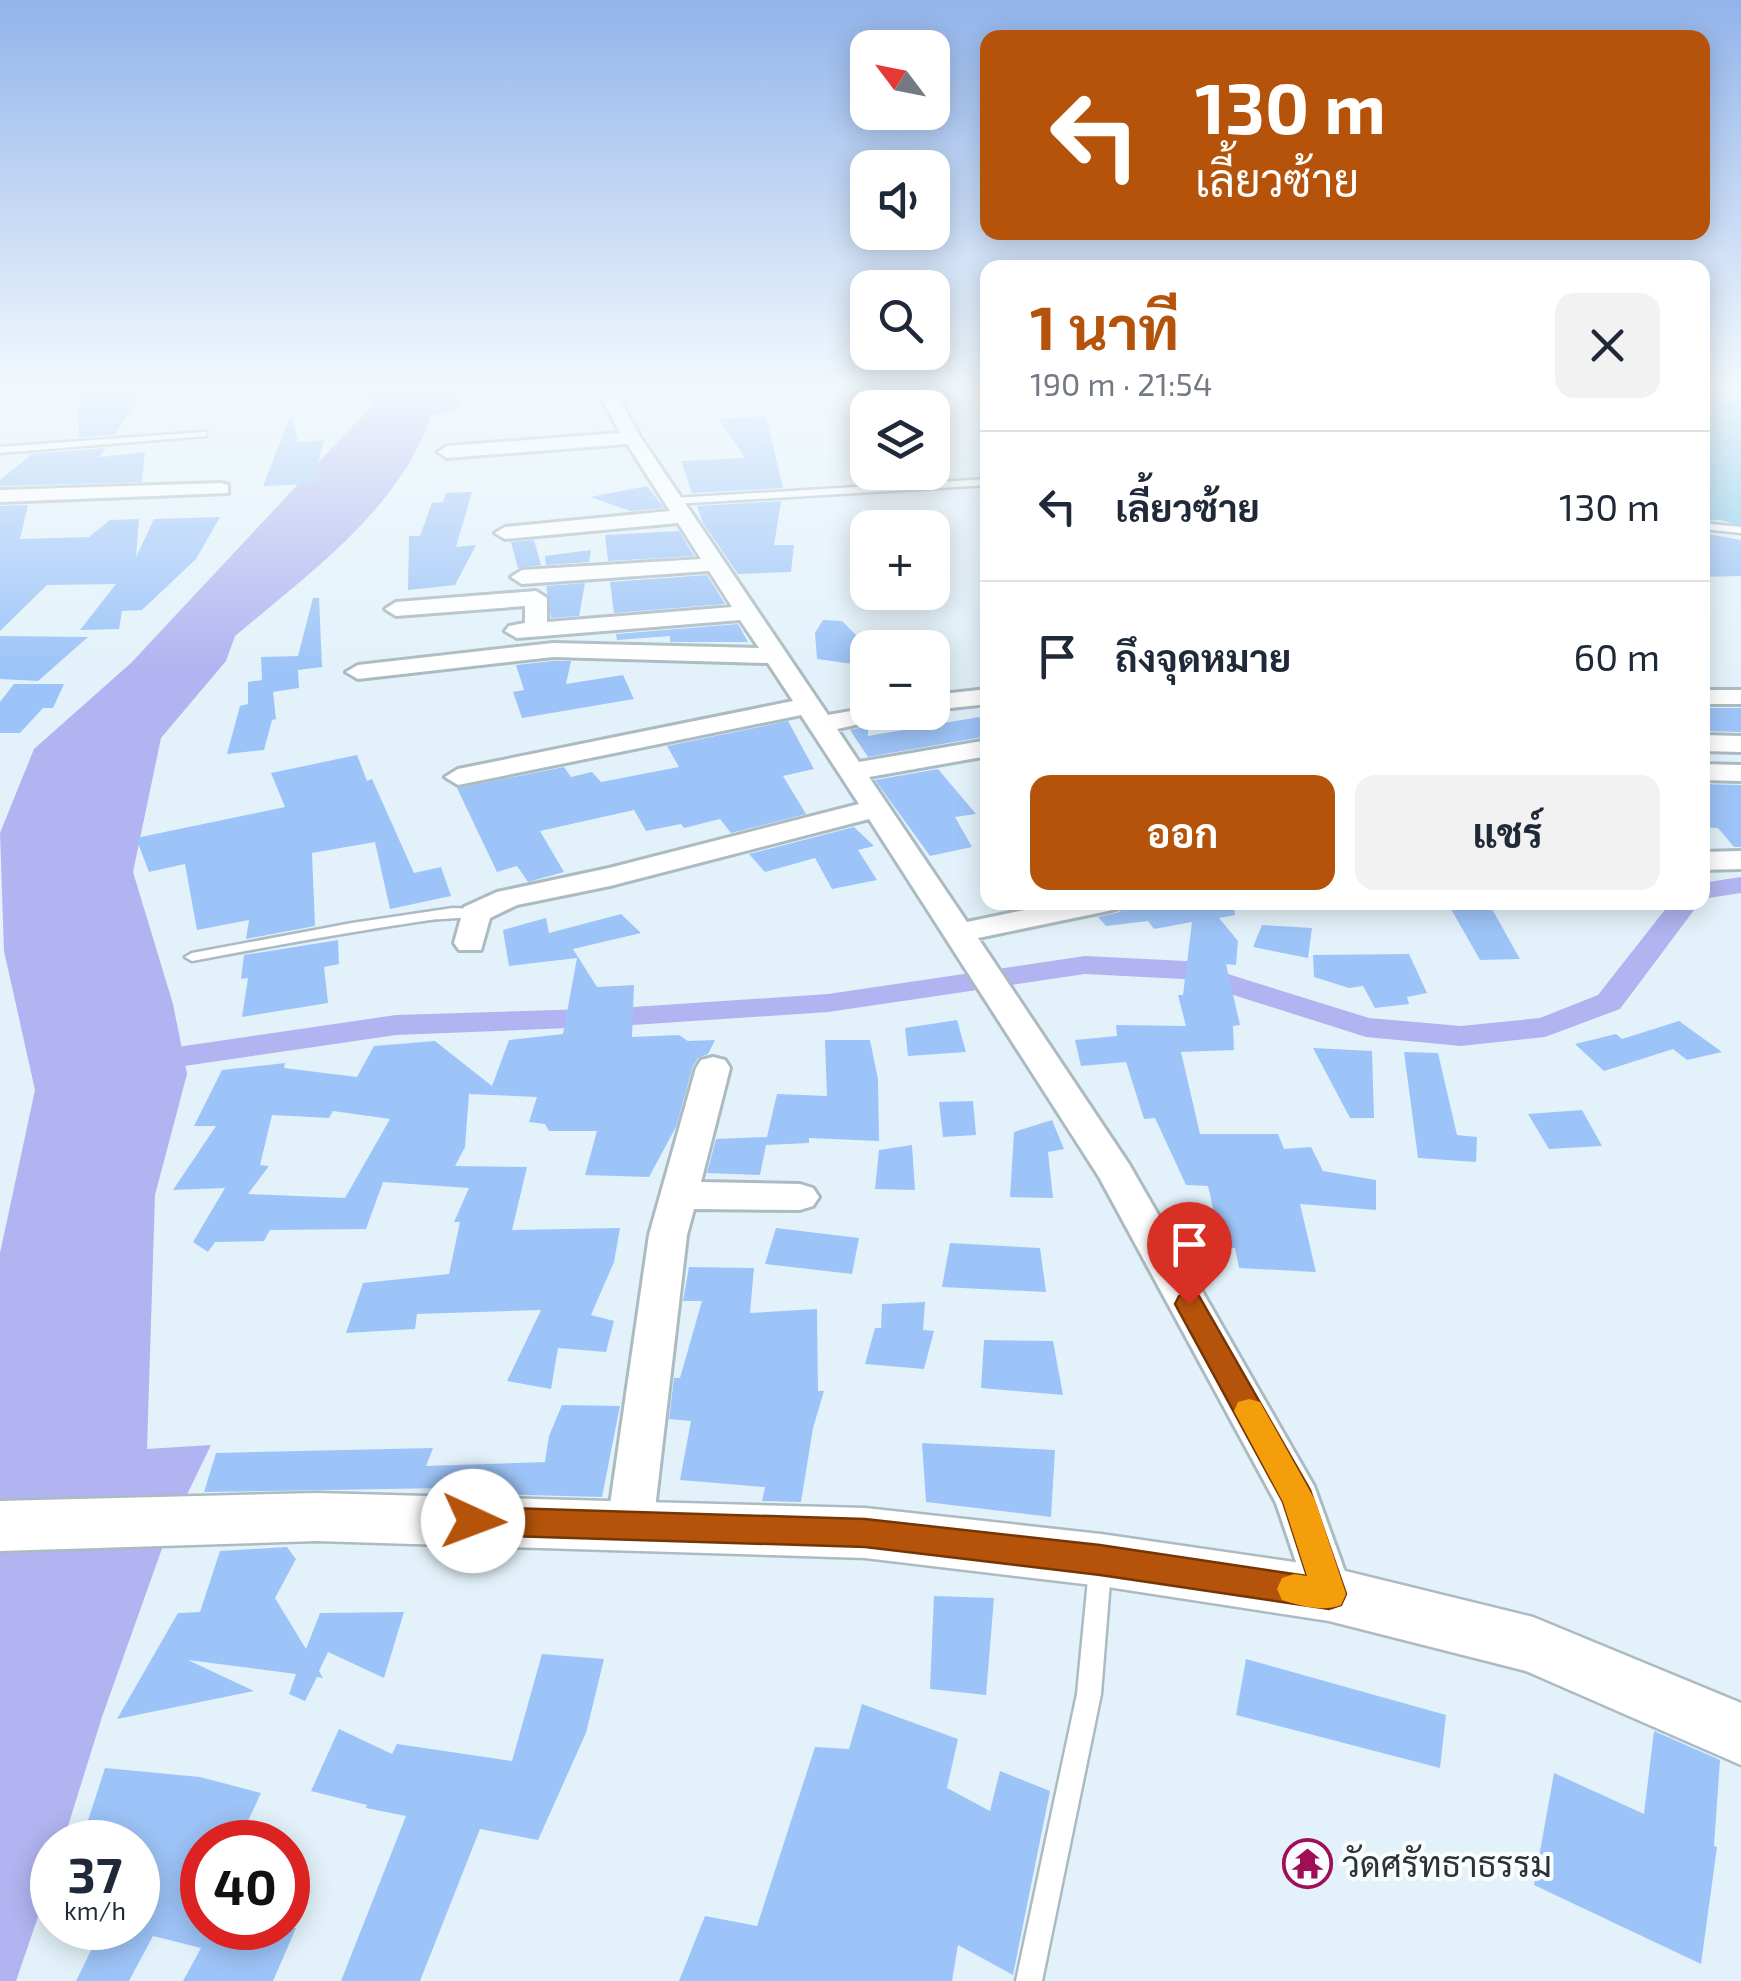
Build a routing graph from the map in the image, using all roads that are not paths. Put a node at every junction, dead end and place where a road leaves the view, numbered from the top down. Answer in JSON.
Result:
{"nodes":[{"id":1,"x":662,"y":482,"type":"edge"},
{"id":2,"x":980,"y":483,"type":"edge"},
{"id":3,"x":221,"y":489,"type":"dead end"},
{"id":4,"x":0,"y":496,"type":"edge"},
{"id":5,"x":680,"y":508,"type":"junction"},
{"id":6,"x":1710,"y":527,"type":"edge"},
{"id":7,"x":1741,"y":530,"type":"edge"},
{"id":8,"x":505,"y":533,"type":"dead end"},
{"id":9,"x":716,"y":564,"type":"junction"},
{"id":10,"x":522,"y":576,"type":"dead end"},
{"id":11,"x":396,"y":608,"type":"dead end"},
{"id":12,"x":746,"y":613,"type":"junction"},
{"id":13,"x":536,"y":629,"type":"junction"},
{"id":14,"x":411,"y":643,"type":"dead end"},
{"id":15,"x":777,"y":656,"type":"junction"},
{"id":16,"x":358,"y":672,"type":"dead end"},
{"id":17,"x":980,"y":697,"type":"edge"},
{"id":18,"x":1710,"y":697,"type":"edge"},
{"id":19,"x":1741,"y":698,"type":"edge"},
{"id":20,"x":950,"y":701,"type":"edge"},
{"id":21,"x":850,"y":714,"type":"edge"},
{"id":22,"x":813,"y":716,"type":"junction"},
{"id":23,"x":1710,"y":744,"type":"edge"},
{"id":24,"x":1741,"y":744,"type":"edge"},
{"id":25,"x":980,"y":749,"type":"edge"},
{"id":26,"x":849,"y":772,"type":"junction"},
{"id":27,"x":1710,"y":772,"type":"edge"},
{"id":28,"x":1741,"y":772,"type":"edge"},
{"id":29,"x":458,"y":776,"type":"dead end"},
{"id":30,"x":874,"y":810,"type":"junction"},
{"id":31,"x":1741,"y":860,"type":"edge"},
{"id":32,"x":1710,"y":861,"type":"edge"},
{"id":33,"x":1072,"y":910,"type":"edge"},
{"id":34,"x":472,"y":928,"type":"joint"},
{"id":35,"x":960,"y":935,"type":"junction"},
{"id":36,"x":192,"y":958,"type":"dead end"},
{"id":37,"x":713,"y":1068,"type":"dead end"},
{"id":38,"x":676,"y":1195,"type":"junction"},
{"id":39,"x":800,"y":1197,"type":"dead end"},
{"id":40,"x":0,"y":1526,"type":"edge"},
{"id":41,"x":630,"y":1526,"type":"junction"},
{"id":42,"x":1100,"y":1560,"type":"junction"},
{"id":43,"x":1329,"y":1594,"type":"junction"},
{"id":44,"x":1741,"y":1734,"type":"edge"},
{"id":45,"x":1029,"y":1981,"type":"edge"}],
"edges":[{"from":1,"to":5,"type":"street"},
{"from":2,"to":5,"type":"lane"},
{"from":3,"to":4,"type":"street"},
{"from":5,"to":8,"type":"street"},
{"from":5,"to":9,"type":"street"},
{"from":6,"to":7,"type":"lane"},
{"from":9,"to":10,"type":"street"},
{"from":9,"to":12,"type":"street"},
{"from":11,"to":13,"type":"street"},
{"from":12,"to":13,"type":"street"},
{"from":12,"to":15,"type":"street"},
{"from":13,"to":14,"type":"street"},
{"from":15,"to":16,"type":"street"},
{"from":15,"to":22,"type":"street"},
{"from":17,"to":20,"type":"street"},
{"from":18,"to":19,"type":"street"},
{"from":21,"to":22,"type":"street"},
{"from":22,"to":26,"type":"street"},
{"from":22,"to":29,"type":"street"},
{"from":23,"to":24,"type":"street"},
{"from":25,"to":26,"type":"street"},
{"from":26,"to":30,"type":"street"},
{"from":27,"to":28,"type":"street"},
{"from":30,"to":34,"type":"street"},
{"from":30,"to":35,"type":"street"},
{"from":31,"to":32,"type":"street"},
{"from":33,"to":35,"type":"street"},
{"from":34,"to":36,"type":"lane"},
{"from":35,"to":43,"type":"street"},
{"from":37,"to":38,"type":"street"},
{"from":38,"to":39,"type":"street"},
{"from":38,"to":41,"type":"street"},
{"from":40,"to":41,"type":"street"},
{"from":41,"to":42,"type":"street"},
{"from":42,"to":43,"type":"street"},
{"from":42,"to":45,"type":"lane"},
{"from":43,"to":44,"type":"street"}]}
